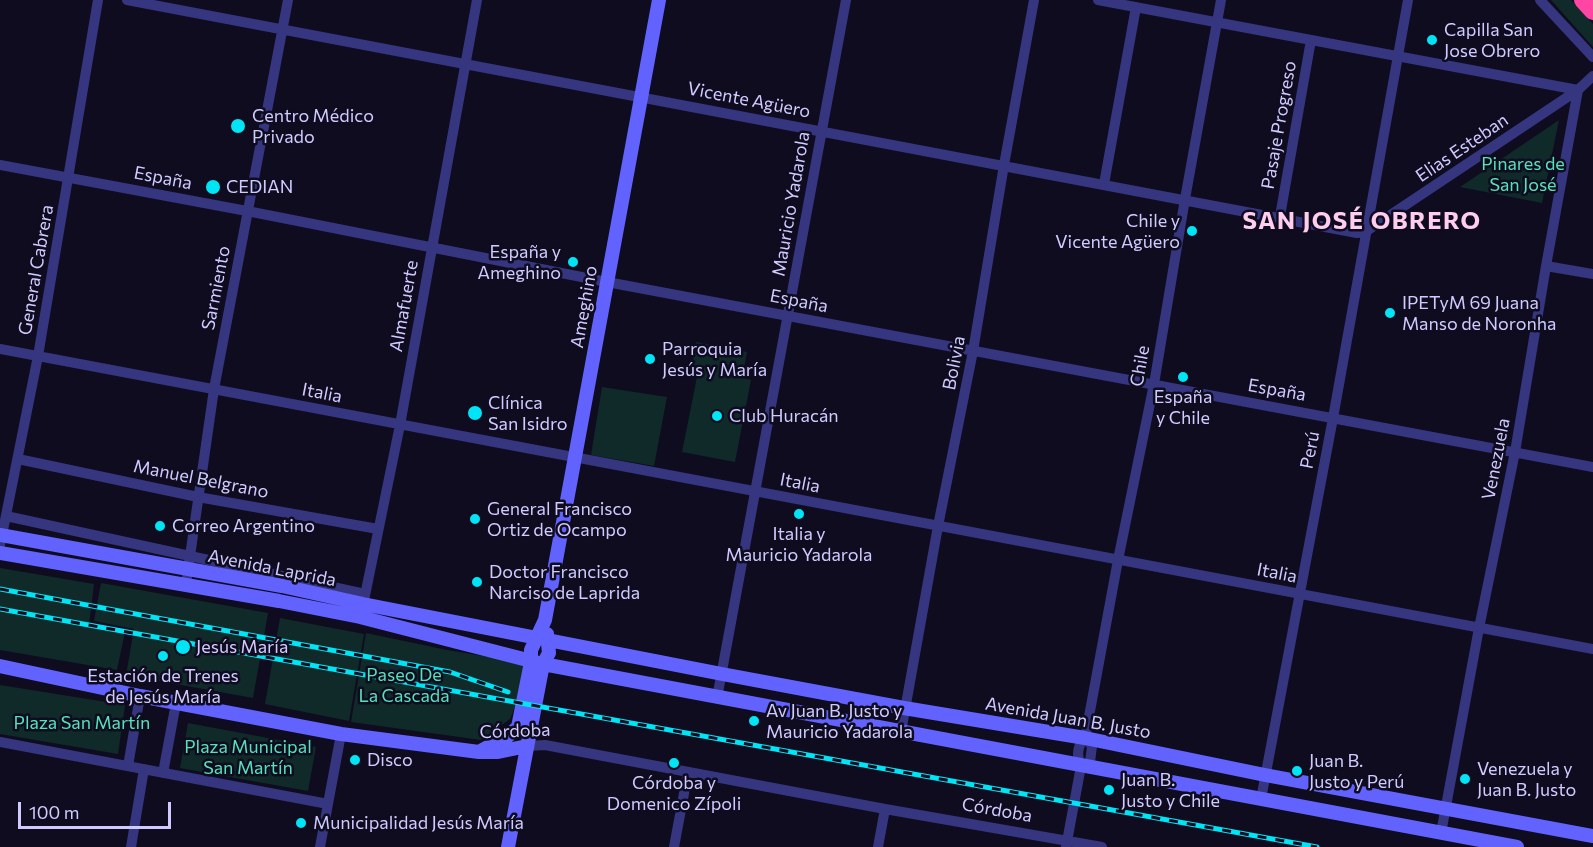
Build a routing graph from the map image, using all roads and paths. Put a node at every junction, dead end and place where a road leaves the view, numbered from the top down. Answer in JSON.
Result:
{"nodes":[{"id":1,"x":98,"y":0,"type":"edge"},
{"id":2,"x":127,"y":0,"type":"edge"},
{"id":3,"x":288,"y":0,"type":"edge"},
{"id":4,"x":477,"y":0,"type":"edge"},
{"id":5,"x":659,"y":0,"type":"edge"},
{"id":6,"x":846,"y":0,"type":"edge"},
{"id":7,"x":1034,"y":0,"type":"edge"},
{"id":8,"x":1098,"y":0,"type":"edge"},
{"id":9,"x":1221,"y":0,"type":"edge"},
{"id":10,"x":1408,"y":0,"type":"edge"},
{"id":11,"x":1540,"y":0,"type":"edge"},
{"id":12,"x":1583,"y":0,"type":"edge"},
{"id":13,"x":179,"y":5,"type":"edge"},
{"id":14,"x":1136,"y":7,"type":"junction"},
{"id":15,"x":1593,"y":10,"type":"edge"},
{"id":16,"x":1217,"y":22,"type":"junction"},
{"id":17,"x":282,"y":30,"type":"junction"},
{"id":18,"x":1311,"y":40,"type":"junction"},
{"id":19,"x":1397,"y":56,"type":"junction"},
{"id":20,"x":1593,"y":57,"type":"edge"},
{"id":21,"x":465,"y":63,"type":"junction"},
{"id":22,"x":1593,"y":76,"type":"edge"},
{"id":23,"x":1578,"y":90,"type":"junction"},
{"id":24,"x":641,"y":97,"type":"junction"},
{"id":25,"x":822,"y":130,"type":"junction"},
{"id":26,"x":0,"y":165,"type":"edge"},
{"id":27,"x":1004,"y":165,"type":"junction"},
{"id":28,"x":69,"y":177,"type":"junction"},
{"id":29,"x":1104,"y":184,"type":"junction"},
{"id":30,"x":1185,"y":199,"type":"junction"},
{"id":31,"x":247,"y":211,"type":"junction"},
{"id":32,"x":1280,"y":216,"type":"junction"},
{"id":33,"x":1365,"y":232,"type":"junction"},
{"id":34,"x":431,"y":248,"type":"junction"},
{"id":35,"x":1546,"y":266,"type":"junction"},
{"id":36,"x":1593,"y":274,"type":"edge"},
{"id":37,"x":607,"y":282,"type":"junction"},
{"id":38,"x":788,"y":316,"type":"junction"},
{"id":39,"x":0,"y":350,"type":"edge"},
{"id":40,"x":973,"y":351,"type":"junction"},
{"id":41,"x":38,"y":357,"type":"junction"},
{"id":42,"x":1154,"y":384,"type":"junction"},
{"id":43,"x":213,"y":389,"type":"junction"},
{"id":44,"x":1333,"y":418,"type":"junction"},
{"id":45,"x":400,"y":425,"type":"junction"},
{"id":46,"x":1515,"y":452,"type":"junction"},
{"id":47,"x":575,"y":458,"type":"junction"},
{"id":48,"x":18,"y":459,"type":"junction"},
{"id":49,"x":1593,"y":467,"type":"edge"},
{"id":50,"x":755,"y":492,"type":"junction"},
{"id":51,"x":198,"y":497,"type":"junction"},
{"id":52,"x":6,"y":516,"type":"junction"},
{"id":53,"x":938,"y":526,"type":"junction"},
{"id":54,"x":378,"y":529,"type":"junction"},
{"id":55,"x":1,"y":539,"type":"edge"},
{"id":56,"x":0,"y":553,"type":"edge"},
{"id":57,"x":190,"y":555,"type":"junction"},
{"id":58,"x":1118,"y":560,"type":"junction"},
{"id":59,"x":187,"y":577,"type":"junction"},
{"id":60,"x":1298,"y":594,"type":"junction"},
{"id":61,"x":363,"y":605,"type":"junction"},
{"id":62,"x":1479,"y":627,"type":"junction"},
{"id":63,"x":542,"y":639,"type":"junction"},
{"id":64,"x":1593,"y":649,"type":"edge"},
{"id":65,"x":537,"y":663,"type":"junction"},
{"id":66,"x":0,"y":666,"type":"edge"},
{"id":67,"x":722,"y":674,"type":"junction"},
{"id":68,"x":140,"y":696,"type":"junction"},
{"id":69,"x":717,"y":698,"type":"junction"},
{"id":70,"x":176,"y":703,"type":"junction"},
{"id":71,"x":904,"y":708,"type":"junction"},
{"id":72,"x":901,"y":732,"type":"junction"},
{"id":73,"x":341,"y":734,"type":"junction"},
{"id":74,"x":1085,"y":738,"type":"junction"},
{"id":75,"x":0,"y":742,"type":"edge"},
{"id":76,"x":527,"y":746,"type":"junction"},
{"id":77,"x":479,"y":752,"type":"junction"},
{"id":78,"x":128,"y":766,"type":"junction"},
{"id":79,"x":1081,"y":766,"type":"junction"},
{"id":80,"x":144,"y":769,"type":"junction"},
{"id":81,"x":688,"y":772,"type":"junction"},
{"id":82,"x":163,"y":773,"type":"junction"},
{"id":83,"x":1265,"y":775,"type":"junction"},
{"id":84,"x":1261,"y":799,"type":"junction"},
{"id":85,"x":328,"y":804,"type":"junction"},
{"id":86,"x":885,"y":809,"type":"junction"},
{"id":87,"x":1446,"y":809,"type":"junction"},
{"id":88,"x":1441,"y":833,"type":"junction"},
{"id":89,"x":1593,"y":836,"type":"edge"},
{"id":90,"x":1067,"y":844,"type":"edge"},
{"id":91,"x":131,"y":847,"type":"edge"},
{"id":92,"x":320,"y":847,"type":"edge"},
{"id":93,"x":508,"y":847,"type":"edge"},
{"id":94,"x":674,"y":847,"type":"edge"},
{"id":95,"x":878,"y":847,"type":"edge"},
{"id":96,"x":1102,"y":847,"type":"edge"},
{"id":97,"x":1517,"y":847,"type":"edge"}],
"edges":[{"from":1,"to":28,"type":"street","name":"General Cabrera"},
{"from":2,"to":13,"type":"street","name":"Vicente Agüero"},
{"from":3,"to":17,"type":"street","name":"Sarmiento"},
{"from":4,"to":21,"type":"street","name":"Almafuerte"},
{"from":5,"to":24,"type":"main road","name":"Ameghino"},
{"from":6,"to":25,"type":"street","name":"Mauricio Yadarola"},
{"from":7,"to":27,"type":"street","name":"Bolivia"},
{"from":8,"to":14,"type":"street"},
{"from":9,"to":16,"type":"street","name":"Chile"},
{"from":10,"to":19,"type":"street","name":"Perú"},
{"from":11,"to":20,"type":"street"},
{"from":12,"to":15,"type":"highway"},
{"from":13,"to":17,"type":"street","name":"Vicente Agüero"},
{"from":14,"to":16,"type":"street"},
{"from":14,"to":29,"type":"street"},
{"from":16,"to":18,"type":"street"},
{"from":16,"to":30,"type":"street","name":"Chile"},
{"from":17,"to":21,"type":"street","name":"Vicente Agüero"},
{"from":17,"to":31,"type":"street","name":"Sarmiento"},
{"from":18,"to":19,"type":"street"},
{"from":18,"to":32,"type":"street","name":"Pasaje Progreso"},
{"from":19,"to":23,"type":"street"},
{"from":19,"to":33,"type":"street","name":"Perú"},
{"from":21,"to":24,"type":"street","name":"Vicente Agüero"},
{"from":21,"to":34,"type":"street","name":"Almafuerte"},
{"from":22,"to":23,"type":"street","name":"Elias Esteban"},
{"from":23,"to":33,"type":"street","name":"Elias Esteban"},
{"from":23,"to":35,"type":"street","name":"Venezuela"},
{"from":24,"to":25,"type":"street","name":"Vicente Agüero"},
{"from":24,"to":37,"type":"main road","name":"Ameghino"},
{"from":25,"to":27,"type":"street","name":"Vicente Agüero"},
{"from":25,"to":38,"type":"street","name":"Mauricio Yadarola"},
{"from":26,"to":28,"type":"street","name":"España"},
{"from":27,"to":29,"type":"street","name":"Vicente Agüero"},
{"from":27,"to":40,"type":"street","name":"Bolivia"},
{"from":28,"to":31,"type":"street","name":"España"},
{"from":28,"to":41,"type":"street","name":"General Cabrera"},
{"from":29,"to":30,"type":"street","name":"Vicente Agüero"},
{"from":30,"to":32,"type":"street","name":"Vicente Agüero"},
{"from":30,"to":42,"type":"street","name":"Chile"},
{"from":31,"to":34,"type":"street","name":"España"},
{"from":31,"to":43,"type":"street","name":"Sarmiento"},
{"from":32,"to":33,"type":"street","name":"Vicente Agüero"},
{"from":33,"to":44,"type":"street","name":"Perú"},
{"from":34,"to":37,"type":"street","name":"España"},
{"from":34,"to":45,"type":"street","name":"Almafuerte"},
{"from":35,"to":36,"type":"street"},
{"from":35,"to":46,"type":"street","name":"Venezuela"},
{"from":37,"to":38,"type":"street","name":"España"},
{"from":37,"to":47,"type":"main road","name":"Ameghino"},
{"from":38,"to":40,"type":"street","name":"España"},
{"from":38,"to":50,"type":"street","name":"Mauricio Yadarola"},
{"from":39,"to":41,"type":"street","name":"Italia"},
{"from":40,"to":42,"type":"street","name":"España"},
{"from":40,"to":53,"type":"street","name":"Bolivia"},
{"from":41,"to":43,"type":"street","name":"Italia"},
{"from":41,"to":48,"type":"street","name":"General Cabrera"},
{"from":42,"to":44,"type":"street","name":"España"},
{"from":42,"to":58,"type":"street","name":"Chile"},
{"from":43,"to":45,"type":"street","name":"Italia"},
{"from":43,"to":51,"type":"street","name":"Sarmiento"},
{"from":44,"to":46,"type":"street","name":"España"},
{"from":44,"to":60,"type":"street","name":"Perú"},
{"from":45,"to":47,"type":"street","name":"Italia"},
{"from":45,"to":54,"type":"street","name":"Almafuerte"},
{"from":46,"to":49,"type":"street","name":"España"},
{"from":46,"to":62,"type":"street","name":"Venezuela"},
{"from":47,"to":50,"type":"street","name":"Italia"},
{"from":47,"to":63,"type":"main road","name":"Ameghino"},
{"from":48,"to":51,"type":"street","name":"Manuel Belgrano"},
{"from":48,"to":52,"type":"street","name":"General Cabrera"},
{"from":50,"to":53,"type":"street","name":"Italia"},
{"from":50,"to":67,"type":"street","name":"Mauricio Yadarola"},
{"from":51,"to":54,"type":"street","name":"Manuel Belgrano"},
{"from":51,"to":57,"type":"street","name":"Sarmiento"},
{"from":52,"to":55,"type":"street","name":"General Cabrera"},
{"from":52,"to":57,"type":"street"},
{"from":53,"to":58,"type":"street","name":"Italia"},
{"from":53,"to":71,"type":"street","name":"Bolivia"},
{"from":54,"to":61,"type":"street","name":"Almafuerte"},
{"from":55,"to":59,"type":"main road","name":"Avenida Laprida"},
{"from":56,"to":59,"type":"main road","name":"Avenida Laprida"},
{"from":57,"to":59,"type":"street","name":"Sarmiento"},
{"from":57,"to":61,"type":"street"},
{"from":58,"to":60,"type":"street","name":"Italia"},
{"from":58,"to":74,"type":"street","name":"Chile"},
{"from":59,"to":61,"type":"main road","name":"Avenida Laprida"},
{"from":60,"to":62,"type":"street","name":"Italia"},
{"from":60,"to":83,"type":"street","name":"Perú"},
{"from":61,"to":63,"type":"main road","name":"Avenida Laprida"},
{"from":61,"to":65,"type":"main road","name":"Avenida Laprida"},
{"from":62,"to":64,"type":"street","name":"Italia"},
{"from":62,"to":87,"type":"street","name":"Venezuela"},
{"from":63,"to":65,"type":"main road","name":"Ameghino"},
{"from":63,"to":67,"type":"main road","name":"Avenida Juan B. Justo"},
{"from":65,"to":69,"type":"main road"},
{"from":65,"to":76,"type":"main road"},
{"from":65,"to":77,"type":"main road"},
{"from":66,"to":68,"type":"main road","name":"Córdoba"},
{"from":67,"to":69,"type":"street","name":"Mauricio Yadarola"},
{"from":67,"to":71,"type":"main road","name":"Avenida Juan B. Justo"},
{"from":68,"to":70,"type":"main road","name":"Córdoba"},
{"from":68,"to":78,"type":"street"},
{"from":69,"to":72,"type":"main road"},
{"from":70,"to":73,"type":"main road","name":"Córdoba"},
{"from":70,"to":82,"type":"street"},
{"from":71,"to":72,"type":"street","name":"Bolivia"},
{"from":71,"to":74,"type":"main road","name":"Avenida Juan B. Justo"},
{"from":72,"to":79,"type":"main road"},
{"from":73,"to":77,"type":"main road","name":"Córdoba"},
{"from":73,"to":85,"type":"street"},
{"from":74,"to":79,"type":"street","name":"Chile"},
{"from":74,"to":83,"type":"main road","name":"Avenida Juan B. Justo"},
{"from":75,"to":78,"type":"street"},
{"from":76,"to":77,"type":"main road","name":"Córdoba"},
{"from":76,"to":81,"type":"street","name":"Córdoba"},
{"from":76,"to":93,"type":"main road"},
{"from":78,"to":80,"type":"street"},
{"from":79,"to":84,"type":"main road"},
{"from":79,"to":90,"type":"street","name":"Chile"},
{"from":80,"to":82,"type":"street"},
{"from":80,"to":91,"type":"street"},
{"from":81,"to":86,"type":"street","name":"Córdoba"},
{"from":81,"to":94,"type":"street"},
{"from":82,"to":85,"type":"street"},
{"from":83,"to":84,"type":"street","name":"Perú"},
{"from":83,"to":87,"type":"main road","name":"Avenida Juan B. Justo"},
{"from":84,"to":88,"type":"main road"},
{"from":85,"to":92,"type":"street"},
{"from":86,"to":90,"type":"street","name":"Córdoba"},
{"from":86,"to":95,"type":"street"},
{"from":87,"to":88,"type":"street","name":"Venezuela"},
{"from":87,"to":89,"type":"main road","name":"Avenida Juan B. Justo"},
{"from":88,"to":97,"type":"main road"},
{"from":90,"to":96,"type":"street","name":"Córdoba"}]}
